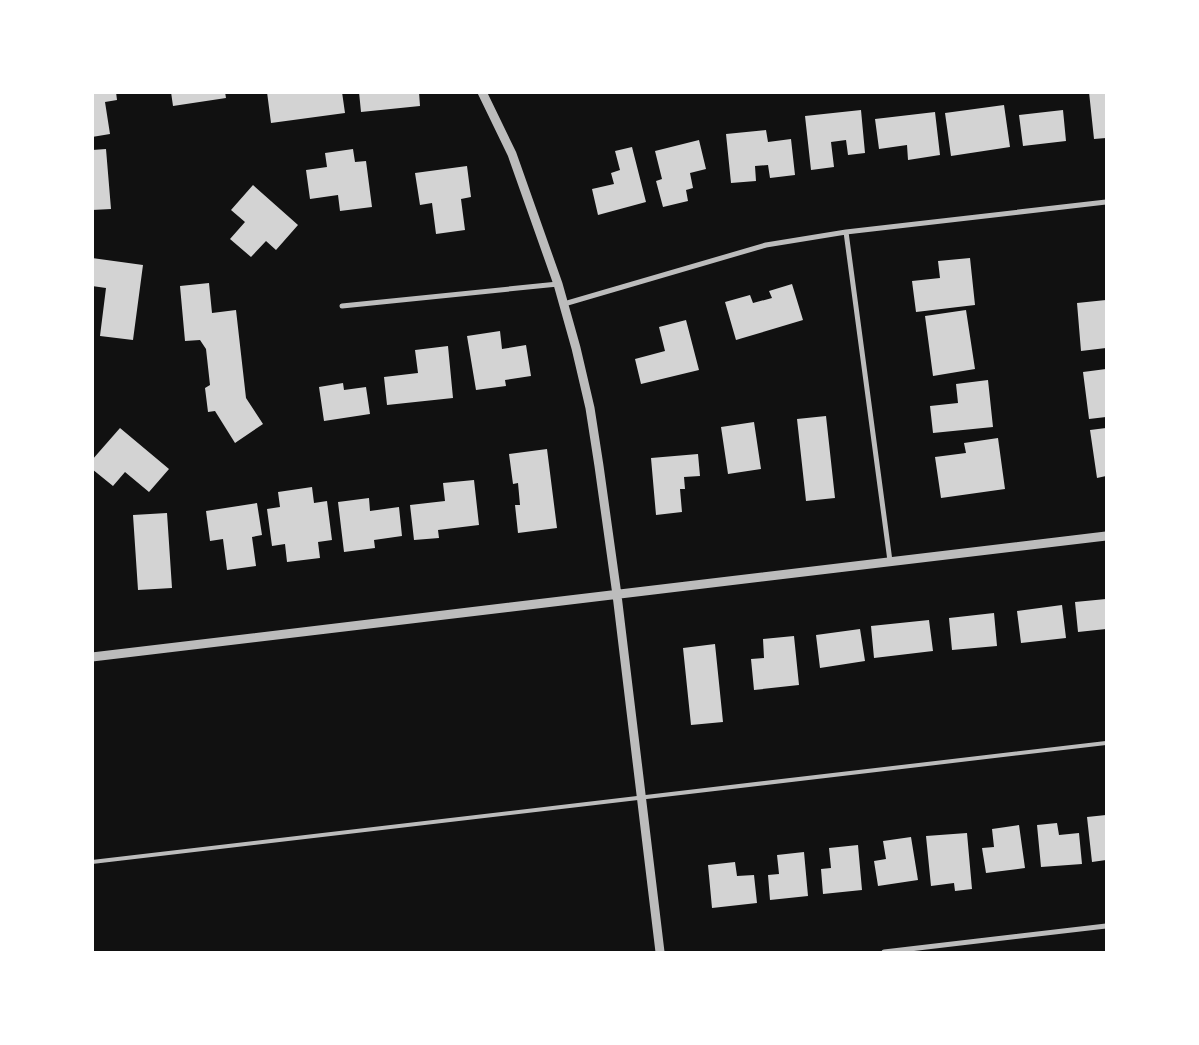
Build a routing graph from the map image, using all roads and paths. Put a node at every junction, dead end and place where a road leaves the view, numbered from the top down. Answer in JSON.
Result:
{"nodes":[{"id":1,"x":482,"y":92,"type":"edge"},
{"id":2,"x":1106,"y":202,"type":"edge"},
{"id":3,"x":846,"y":232,"type":"junction"},
{"id":4,"x":558,"y":284,"type":"junction"},
{"id":5,"x":564,"y":304,"type":"junction"},
{"id":6,"x":342,"y":306,"type":"dead end"},
{"id":7,"x":1106,"y":536,"type":"edge"},
{"id":8,"x":890,"y":561,"type":"junction"},
{"id":9,"x":617,"y":594,"type":"junction"},
{"id":10,"x":92,"y":657,"type":"edge"},
{"id":11,"x":1106,"y":743,"type":"edge"},
{"id":12,"x":642,"y":798,"type":"junction"},
{"id":13,"x":92,"y":862,"type":"edge"},
{"id":14,"x":1106,"y":926,"type":"edge"},
{"id":15,"x":660,"y":952,"type":"edge"},
{"id":16,"x":884,"y":952,"type":"edge"}],
"edges":[{"from":1,"to":4,"type":"street"},
{"from":2,"to":3,"type":"street"},
{"from":3,"to":5,"type":"street"},
{"from":3,"to":8,"type":"street"},
{"from":4,"to":5,"type":"street"},
{"from":4,"to":6,"type":"street"},
{"from":5,"to":9,"type":"street"},
{"from":7,"to":8,"type":"street"},
{"from":8,"to":9,"type":"street"},
{"from":9,"to":10,"type":"street"},
{"from":9,"to":12,"type":"street"},
{"from":11,"to":12,"type":"lane"},
{"from":12,"to":13,"type":"lane"},
{"from":12,"to":15,"type":"street"},
{"from":14,"to":16,"type":"street"}]}
